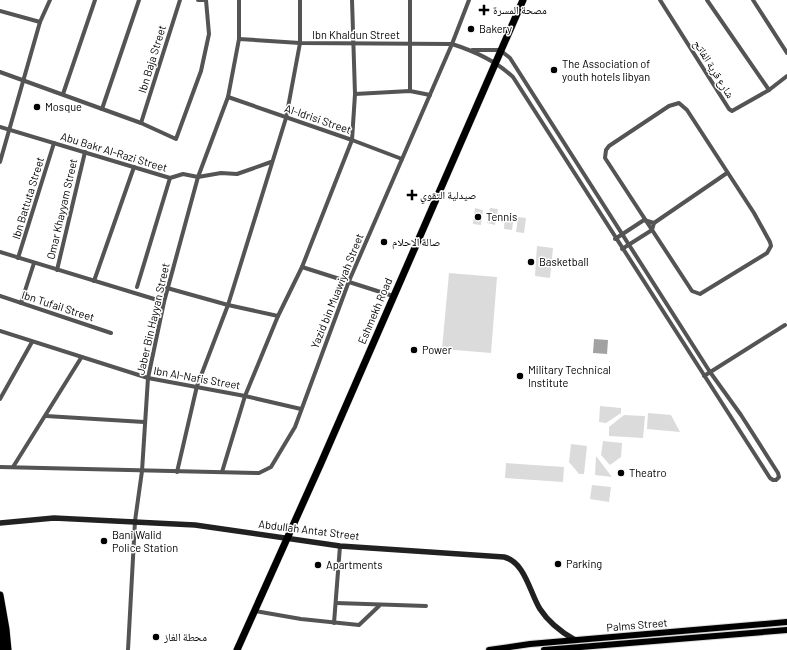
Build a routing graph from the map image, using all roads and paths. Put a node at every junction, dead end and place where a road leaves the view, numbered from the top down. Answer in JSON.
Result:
{"nodes":[{"id":1,"x":50,"y":0,"type":"edge"},
{"id":2,"x":95,"y":0,"type":"edge"},
{"id":3,"x":139,"y":0,"type":"edge"},
{"id":4,"x":180,"y":0,"type":"edge"},
{"id":5,"x":198,"y":0,"type":"edge"},
{"id":6,"x":206,"y":0,"type":"edge"},
{"id":7,"x":239,"y":0,"type":"edge"},
{"id":8,"x":300,"y":0,"type":"edge"},
{"id":9,"x":352,"y":0,"type":"edge"},
{"id":10,"x":410,"y":0,"type":"edge"},
{"id":11,"x":469,"y":0,"type":"edge"},
{"id":12,"x":523,"y":0,"type":"edge"},
{"id":13,"x":660,"y":0,"type":"edge"},
{"id":14,"x":706,"y":0,"type":"edge"},
{"id":15,"x":753,"y":0,"type":"edge"},
{"id":16,"x":0,"y":11,"type":"edge"},
{"id":17,"x":40,"y":22,"type":"junction"},
{"id":18,"x":240,"y":39,"type":"junction"},
{"id":19,"x":300,"y":44,"type":"junction"},
{"id":20,"x":353,"y":44,"type":"junction"},
{"id":21,"x":412,"y":44,"type":"junction"},
{"id":22,"x":452,"y":44,"type":"junction"},
{"id":23,"x":472,"y":50,"type":"junction"},
{"id":24,"x":500,"y":50,"type":"junction"},
{"id":25,"x":787,"y":53,"type":"edge"},
{"id":26,"x":494,"y":63,"type":"junction"},
{"id":27,"x":0,"y":72,"type":"edge"},
{"id":28,"x":787,"y":76,"type":"edge"},
{"id":29,"x":23,"y":80,"type":"junction"},
{"id":30,"x":769,"y":90,"type":"junction"},
{"id":31,"x":410,"y":91,"type":"junction"},
{"id":32,"x":63,"y":94,"type":"junction"},
{"id":33,"x":355,"y":94,"type":"junction"},
{"id":34,"x":430,"y":94,"type":"junction"},
{"id":35,"x":228,"y":96,"type":"junction"},
{"id":36,"x":102,"y":109,"type":"junction"},
{"id":37,"x":286,"y":118,"type":"junction"},
{"id":38,"x":141,"y":123,"type":"junction"},
{"id":39,"x":0,"y":127,"type":"edge"},
{"id":40,"x":10,"y":130,"type":"junction"},
{"id":41,"x":352,"y":140,"type":"junction"},
{"id":42,"x":54,"y":143,"type":"junction"},
{"id":43,"x":85,"y":152,"type":"junction"},
{"id":44,"x":402,"y":159,"type":"junction"},
{"id":45,"x":0,"y":162,"type":"edge"},
{"id":46,"x":271,"y":162,"type":"junction"},
{"id":47,"x":134,"y":167,"type":"junction"},
{"id":48,"x":726,"y":173,"type":"junction"},
{"id":49,"x":198,"y":177,"type":"junction"},
{"id":50,"x":170,"y":178,"type":"junction"},
{"id":51,"x":644,"y":220,"type":"junction"},
{"id":52,"x":654,"y":223,"type":"junction"},
{"id":53,"x":652,"y":230,"type":"junction"},
{"id":54,"x":623,"y":234,"type":"junction"},
{"id":55,"x":615,"y":239,"type":"junction"},
{"id":56,"x":629,"y":244,"type":"junction"},
{"id":57,"x":622,"y":249,"type":"junction"},
{"id":58,"x":0,"y":252,"type":"edge"},
{"id":59,"x":18,"y":258,"type":"junction"},
{"id":60,"x":34,"y":263,"type":"junction"},
{"id":61,"x":302,"y":267,"type":"junction"},
{"id":62,"x":57,"y":270,"type":"junction"},
{"id":63,"x":94,"y":281,"type":"junction"},
{"id":64,"x":349,"y":281,"type":"junction"},
{"id":65,"x":137,"y":287,"type":"dead end"},
{"id":66,"x":168,"y":288,"type":"junction"},
{"id":67,"x":0,"y":296,"type":"edge"},
{"id":68,"x":393,"y":296,"type":"junction"},
{"id":69,"x":164,"y":302,"type":"junction"},
{"id":70,"x":21,"y":303,"type":"junction"},
{"id":71,"x":228,"y":305,"type":"junction"},
{"id":72,"x":278,"y":316,"type":"junction"},
{"id":73,"x":785,"y":325,"type":"dead end"},
{"id":74,"x":0,"y":331,"type":"edge"},
{"id":75,"x":111,"y":333,"type":"dead end"},
{"id":76,"x":32,"y":342,"type":"junction"},
{"id":77,"x":81,"y":358,"type":"junction"},
{"id":78,"x":710,"y":372,"type":"junction"},
{"id":79,"x":704,"y":376,"type":"junction"},
{"id":80,"x":148,"y":378,"type":"junction"},
{"id":81,"x":197,"y":386,"type":"junction"},
{"id":82,"x":245,"y":396,"type":"junction"},
{"id":83,"x":0,"y":399,"type":"edge"},
{"id":84,"x":301,"y":410,"type":"junction"},
{"id":85,"x":740,"y":415,"type":"junction"},
{"id":86,"x":46,"y":416,"type":"junction"},
{"id":87,"x":733,"y":421,"type":"junction"},
{"id":88,"x":144,"y":422,"type":"junction"},
{"id":89,"x":0,"y":467,"type":"edge"},
{"id":90,"x":13,"y":467,"type":"junction"},
{"id":91,"x":142,"y":471,"type":"junction"},
{"id":92,"x":177,"y":472,"type":"junction"},
{"id":93,"x":222,"y":472,"type":"junction"},
{"id":94,"x":134,"y":521,"type":"junction"},
{"id":95,"x":0,"y":523,"type":"edge"},
{"id":96,"x":287,"y":539,"type":"junction"},
{"id":97,"x":340,"y":546,"type":"junction"},
{"id":98,"x":0,"y":595,"type":"edge"},
{"id":99,"x":336,"y":603,"type":"junction"},
{"id":100,"x":379,"y":606,"type":"junction"},
{"id":101,"x":426,"y":606,"type":"dead end"},
{"id":102,"x":255,"y":612,"type":"junction"},
{"id":103,"x":0,"y":618,"type":"edge"},
{"id":104,"x":787,"y":622,"type":"edge"},
{"id":105,"x":334,"y":623,"type":"junction"},
{"id":106,"x":787,"y":630,"type":"edge"},
{"id":107,"x":246,"y":631,"type":"junction"},
{"id":108,"x":587,"y":639,"type":"junction"},
{"id":109,"x":575,"y":640,"type":"junction"},
{"id":110,"x":610,"y":644,"type":"junction"},
{"id":111,"x":3,"y":648,"type":"edge"},
{"id":112,"x":563,"y":648,"type":"junction"},
{"id":113,"x":585,"y":649,"type":"edge"},
{"id":114,"x":128,"y":650,"type":"edge"},
{"id":115,"x":237,"y":650,"type":"edge"},
{"id":116,"x":241,"y":650,"type":"edge"},
{"id":117,"x":489,"y":650,"type":"edge"},
{"id":118,"x":544,"y":650,"type":"edge"},
{"id":119,"x":573,"y":650,"type":"edge"},
{"id":120,"x":604,"y":650,"type":"edge"}],
"edges":[{"from":1,"to":17,"type":"street"},
{"from":2,"to":32,"type":"street"},
{"from":3,"to":36,"type":"street"},
{"from":4,"to":38,"type":"street","name":"Ibn Baja Street"},
{"from":5,"to":6,"type":"street"},
{"from":6,"to":38,"type":"street"},
{"from":7,"to":18,"type":"street","name":"Jaber Bin Hayyan Street"},
{"from":8,"to":19,"type":"street"},
{"from":9,"to":20,"type":"street"},
{"from":10,"to":21,"type":"street"},
{"from":11,"to":22,"type":"street","name":"Yazid bin Muawiyah Street"},
{"from":12,"to":24,"type":"highway","name":"Eshmekh Road"},
{"from":13,"to":30,"type":"street","name":"شارع قرية الفاتح"},
{"from":14,"to":30,"type":"street"},
{"from":15,"to":25,"type":"street"},
{"from":16,"to":17,"type":"street"},
{"from":17,"to":29,"type":"street"},
{"from":18,"to":19,"type":"street","name":"Ibn Khaldun Street"},
{"from":18,"to":35,"type":"street","name":"Jaber Bin Hayyan Street"},
{"from":19,"to":20,"type":"street","name":"Ibn Khaldun Street"},
{"from":19,"to":37,"type":"street"},
{"from":20,"to":21,"type":"street","name":"Ibn Khaldun Street"},
{"from":20,"to":33,"type":"street"},
{"from":21,"to":22,"type":"street","name":"Ibn Khaldun Street"},
{"from":21,"to":31,"type":"street"},
{"from":22,"to":23,"type":"street","name":"Ibn Khaldun Street"},
{"from":22,"to":34,"type":"street","name":"Yazid bin Muawiyah Street"},
{"from":23,"to":24,"type":"street"},
{"from":23,"to":26,"type":"street"},
{"from":24,"to":26,"type":"highway","name":"Eshmekh Road"},
{"from":24,"to":54,"type":"street"},
{"from":26,"to":55,"type":"street"},
{"from":26,"to":68,"type":"highway","name":"Eshmekh Road"},
{"from":27,"to":29,"type":"street"},
{"from":28,"to":30,"type":"street","name":"شارع قرية الفاتح"},
{"from":29,"to":32,"type":"street"},
{"from":29,"to":40,"type":"street"},
{"from":31,"to":33,"type":"street"},
{"from":31,"to":34,"type":"street"},
{"from":32,"to":36,"type":"street"},
{"from":33,"to":41,"type":"street"},
{"from":34,"to":44,"type":"street","name":"Yazid bin Muawiyah Street"},
{"from":35,"to":37,"type":"street","name":"Al-Idrisi Street"},
{"from":35,"to":49,"type":"street","name":"Jaber Bin Hayyan Street"},
{"from":36,"to":38,"type":"street"},
{"from":37,"to":41,"type":"street","name":"Al-Idrisi Street"},
{"from":37,"to":46,"type":"street"},
{"from":39,"to":40,"type":"street","name":"Abu Bakr Al-Razi Street"},
{"from":40,"to":42,"type":"street","name":"Abu Bakr Al-Razi Street"},
{"from":40,"to":45,"type":"street"},
{"from":41,"to":44,"type":"street","name":"Al-Idrisi Street"},
{"from":41,"to":61,"type":"street"},
{"from":42,"to":43,"type":"street","name":"Abu Bakr Al-Razi Street"},
{"from":42,"to":59,"type":"street","name":"Ibn Battuta Street"},
{"from":43,"to":47,"type":"street","name":"Abu Bakr Al-Razi Street"},
{"from":43,"to":62,"type":"street","name":"Omar Khayyam Street"},
{"from":44,"to":64,"type":"street","name":"Yazid bin Muawiyah Street"},
{"from":46,"to":49,"type":"street","name":"Abu Bakr Al-Razi Street"},
{"from":46,"to":71,"type":"street"},
{"from":47,"to":50,"type":"street","name":"Abu Bakr Al-Razi Street"},
{"from":47,"to":63,"type":"street"},
{"from":48,"to":51,"type":"street"},
{"from":48,"to":52,"type":"street"},
{"from":48,"to":53,"type":"street"},
{"from":49,"to":50,"type":"street","name":"Abu Bakr Al-Razi Street"},
{"from":49,"to":66,"type":"street","name":"Jaber Bin Hayyan Street"},
{"from":50,"to":65,"type":"street"},
{"from":51,"to":52,"type":"street"},
{"from":51,"to":53,"type":"street"},
{"from":51,"to":54,"type":"street"},
{"from":52,"to":53,"type":"street"},
{"from":53,"to":56,"type":"street"},
{"from":54,"to":55,"type":"street"},
{"from":54,"to":56,"type":"street"},
{"from":55,"to":57,"type":"street"},
{"from":56,"to":57,"type":"street"},
{"from":56,"to":78,"type":"street"},
{"from":57,"to":79,"type":"street"},
{"from":58,"to":59,"type":"street"},
{"from":59,"to":60,"type":"street"},
{"from":60,"to":62,"type":"street"},
{"from":60,"to":70,"type":"street"},
{"from":61,"to":64,"type":"street"},
{"from":61,"to":72,"type":"street"},
{"from":62,"to":63,"type":"street"},
{"from":63,"to":69,"type":"street"},
{"from":64,"to":68,"type":"street"},
{"from":64,"to":84,"type":"street","name":"Yazid bin Muawiyah Street"},
{"from":66,"to":69,"type":"street","name":"Jaber Bin Hayyan Street"},
{"from":66,"to":71,"type":"street"},
{"from":67,"to":70,"type":"street","name":"Ibn Tufail Street"},
{"from":68,"to":96,"type":"highway","name":"Eshmekh Road"},
{"from":69,"to":80,"type":"street","name":"Jaber Bin Hayyan Street"},
{"from":70,"to":75,"type":"street","name":"Ibn Tufail Street"},
{"from":71,"to":72,"type":"street"},
{"from":71,"to":81,"type":"street"},
{"from":72,"to":82,"type":"street"},
{"from":73,"to":78,"type":"street"},
{"from":74,"to":76,"type":"street","name":"Ibn Al-Nafis Street"},
{"from":76,"to":77,"type":"street","name":"Ibn Al-Nafis Street"},
{"from":76,"to":83,"type":"street"},
{"from":77,"to":80,"type":"street","name":"Ibn Al-Nafis Street"},
{"from":77,"to":86,"type":"street"},
{"from":78,"to":79,"type":"street"},
{"from":78,"to":85,"type":"street"},
{"from":79,"to":87,"type":"street"},
{"from":80,"to":81,"type":"street","name":"Ibn Al-Nafis Street"},
{"from":80,"to":88,"type":"street","name":"Jaber Bin Hayyan Street"},
{"from":81,"to":82,"type":"street","name":"Ibn Al-Nafis Street"},
{"from":81,"to":92,"type":"street"},
{"from":82,"to":84,"type":"street","name":"Ibn Al-Nafis Street"},
{"from":82,"to":93,"type":"street"},
{"from":84,"to":93,"type":"street","name":"Yazid bin Muawiyah Street"},
{"from":85,"to":87,"type":"street"},
{"from":85,"to":87,"type":"street"},
{"from":86,"to":88,"type":"street"},
{"from":86,"to":90,"type":"street"},
{"from":88,"to":91,"type":"street","name":"Jaber Bin Hayyan Street"},
{"from":89,"to":90,"type":"street","name":"Yazid bin Muawiyah Street"},
{"from":90,"to":91,"type":"street","name":"Yazid bin Muawiyah Street"},
{"from":91,"to":92,"type":"street","name":"Yazid bin Muawiyah Street"},
{"from":91,"to":94,"type":"street","name":"Jaber Bin Hayyan Street"},
{"from":92,"to":93,"type":"street","name":"Yazid bin Muawiyah Street"},
{"from":94,"to":95,"type":"main road","name":"Abdullah Antat Street"},
{"from":94,"to":96,"type":"main road","name":"Abdullah Antat Street"},
{"from":94,"to":114,"type":"street","name":"Jaber Bin Hayyan Street"},
{"from":96,"to":97,"type":"main road","name":"Abdullah Antat Street"},
{"from":96,"to":102,"type":"highway","name":"Eshmekh Road"},
{"from":97,"to":99,"type":"street"},
{"from":97,"to":109,"type":"main road","name":"Abdullah Antat Street"},
{"from":98,"to":111,"type":"highway"},
{"from":99,"to":100,"type":"street"},
{"from":99,"to":105,"type":"street"},
{"from":100,"to":101,"type":"street"},
{"from":100,"to":105,"type":"street"},
{"from":102,"to":105,"type":"street"},
{"from":102,"to":107,"type":"highway","name":"Eshmekh Road"},
{"from":103,"to":111,"type":"highway"},
{"from":104,"to":108,"type":"main road","name":"Palms Street"},
{"from":106,"to":110,"type":"main road","name":"Palms Street"},
{"from":107,"to":115,"type":"highway"},
{"from":107,"to":116,"type":"highway"},
{"from":108,"to":109,"type":"main road","name":"Palms Street"},
{"from":108,"to":113,"type":"main road"},
{"from":109,"to":113,"type":"main road"},
{"from":109,"to":117,"type":"main road","name":"Palms Street"},
{"from":110,"to":113,"type":"main road","name":"Palms Street"},
{"from":110,"to":120,"type":"main road"},
{"from":112,"to":113,"type":"main road","name":"Palms Street"},
{"from":112,"to":118,"type":"main road","name":"Palms Street"},
{"from":112,"to":119,"type":"main road"}]}
